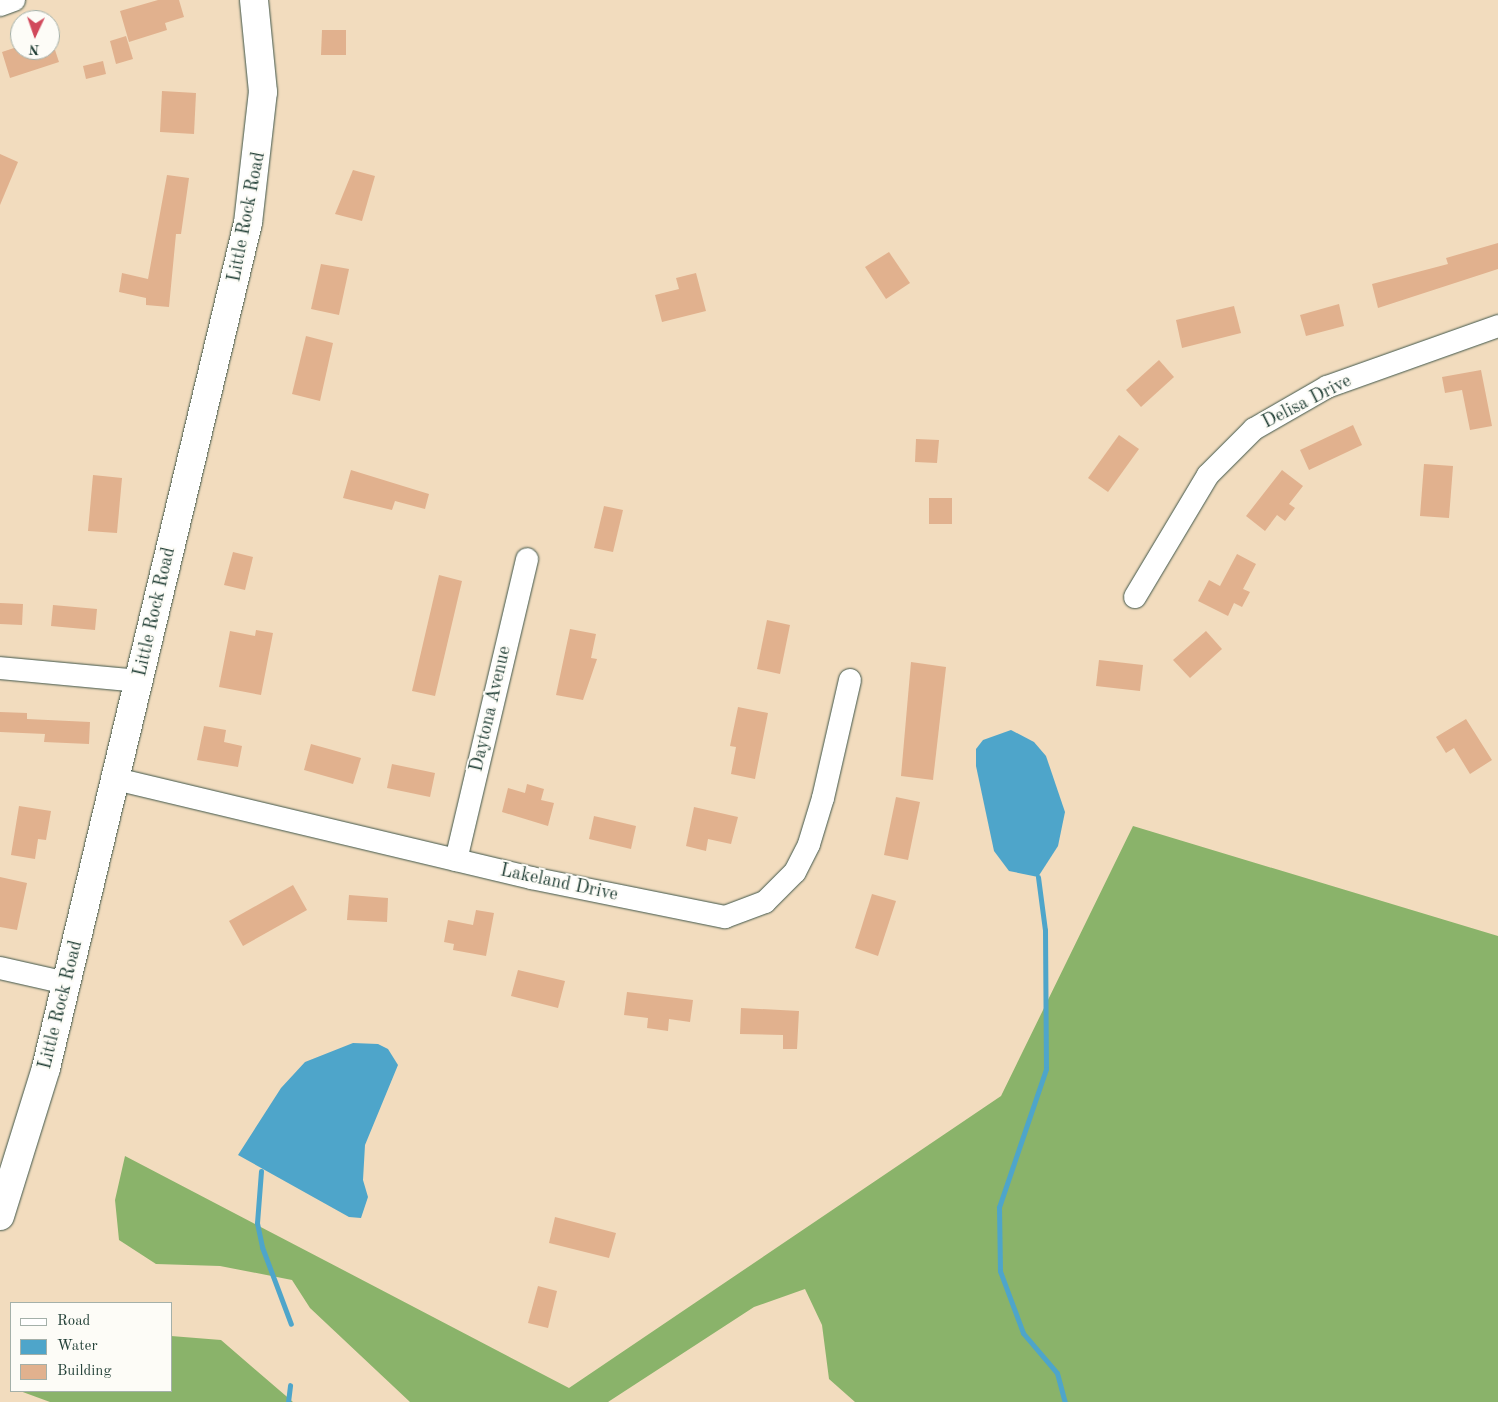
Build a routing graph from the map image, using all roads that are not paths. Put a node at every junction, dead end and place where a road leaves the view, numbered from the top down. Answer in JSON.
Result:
{"nodes":[{"id":1,"x":14,"y":0,"type":"edge"},
{"id":2,"x":254,"y":0,"type":"edge"},
{"id":3,"x":0,"y":5,"type":"edge"},
{"id":4,"x":1498,"y":326,"type":"edge"},
{"id":5,"x":527,"y":558,"type":"dead end"},
{"id":6,"x":1135,"y":597,"type":"dead end"},
{"id":7,"x":0,"y":668,"type":"edge"},
{"id":8,"x":139,"y":680,"type":"junction"},
{"id":9,"x":850,"y":680,"type":"dead end"},
{"id":10,"x":116,"y":779,"type":"junction"},
{"id":11,"x":456,"y":860,"type":"junction"},
{"id":12,"x":0,"y":968,"type":"edge"},
{"id":13,"x":66,"y":984,"type":"junction"},
{"id":14,"x":0,"y":1216,"type":"edge"}],
"edges":[{"from":1,"to":3,"type":"street"},
{"from":2,"to":8,"type":"main road","name":"Little Rock Road"},
{"from":4,"to":6,"type":"street","name":"Delisa Drive"},
{"from":5,"to":11,"type":"street","name":"Daytona Avenue"},
{"from":7,"to":8,"type":"street"},
{"from":8,"to":10,"type":"main road","name":"Little Rock Road"},
{"from":9,"to":11,"type":"street","name":"Lakeland Drive"},
{"from":10,"to":11,"type":"street","name":"Lakeland Drive"},
{"from":10,"to":13,"type":"main road","name":"Little Rock Road"},
{"from":12,"to":13,"type":"street"},
{"from":13,"to":14,"type":"main road","name":"Little Rock Road"}]}
